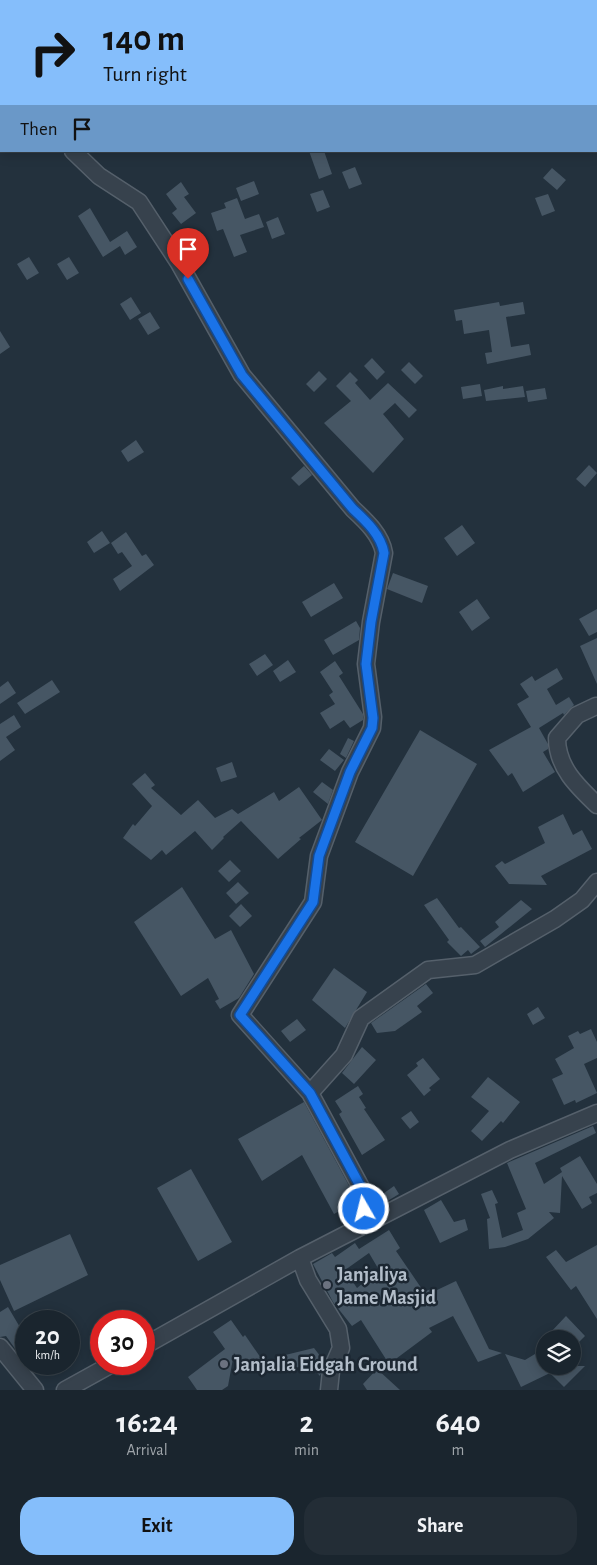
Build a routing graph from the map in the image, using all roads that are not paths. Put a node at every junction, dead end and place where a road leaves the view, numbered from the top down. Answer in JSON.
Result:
{"nodes":[{"id":1,"x":73,"y":152,"type":"edge"},
{"id":2,"x":596,"y":706,"type":"edge"},
{"id":3,"x":597,"y":805,"type":"edge"},
{"id":4,"x":597,"y":882,"type":"edge"},
{"id":5,"x":310,"y":1093,"type":"junction"},
{"id":6,"x":597,"y":1113,"type":"edge"},
{"id":7,"x":363,"y":1226,"type":"junction"},
{"id":8,"x":300,"y":1258,"type":"junction"},
{"id":9,"x":155,"y":1340,"type":"edge"},
{"id":10,"x":0,"y":1347,"type":"edge"},
{"id":11,"x":92,"y":1375,"type":"edge"},
{"id":12,"x":35,"y":1390,"type":"edge"},
{"id":13,"x":65,"y":1390,"type":"edge"},
{"id":14,"x":329,"y":1390,"type":"edge"}],
"edges":[{"from":1,"to":5,"type":"street"},
{"from":2,"to":3,"type":"street"},
{"from":4,"to":5,"type":"street"},
{"from":5,"to":7,"type":"street"},
{"from":6,"to":7,"type":"street"},
{"from":7,"to":8,"type":"street"},
{"from":8,"to":9,"type":"street"},
{"from":8,"to":14,"type":"street"},
{"from":10,"to":12,"type":"street"},
{"from":11,"to":13,"type":"street"}]}
